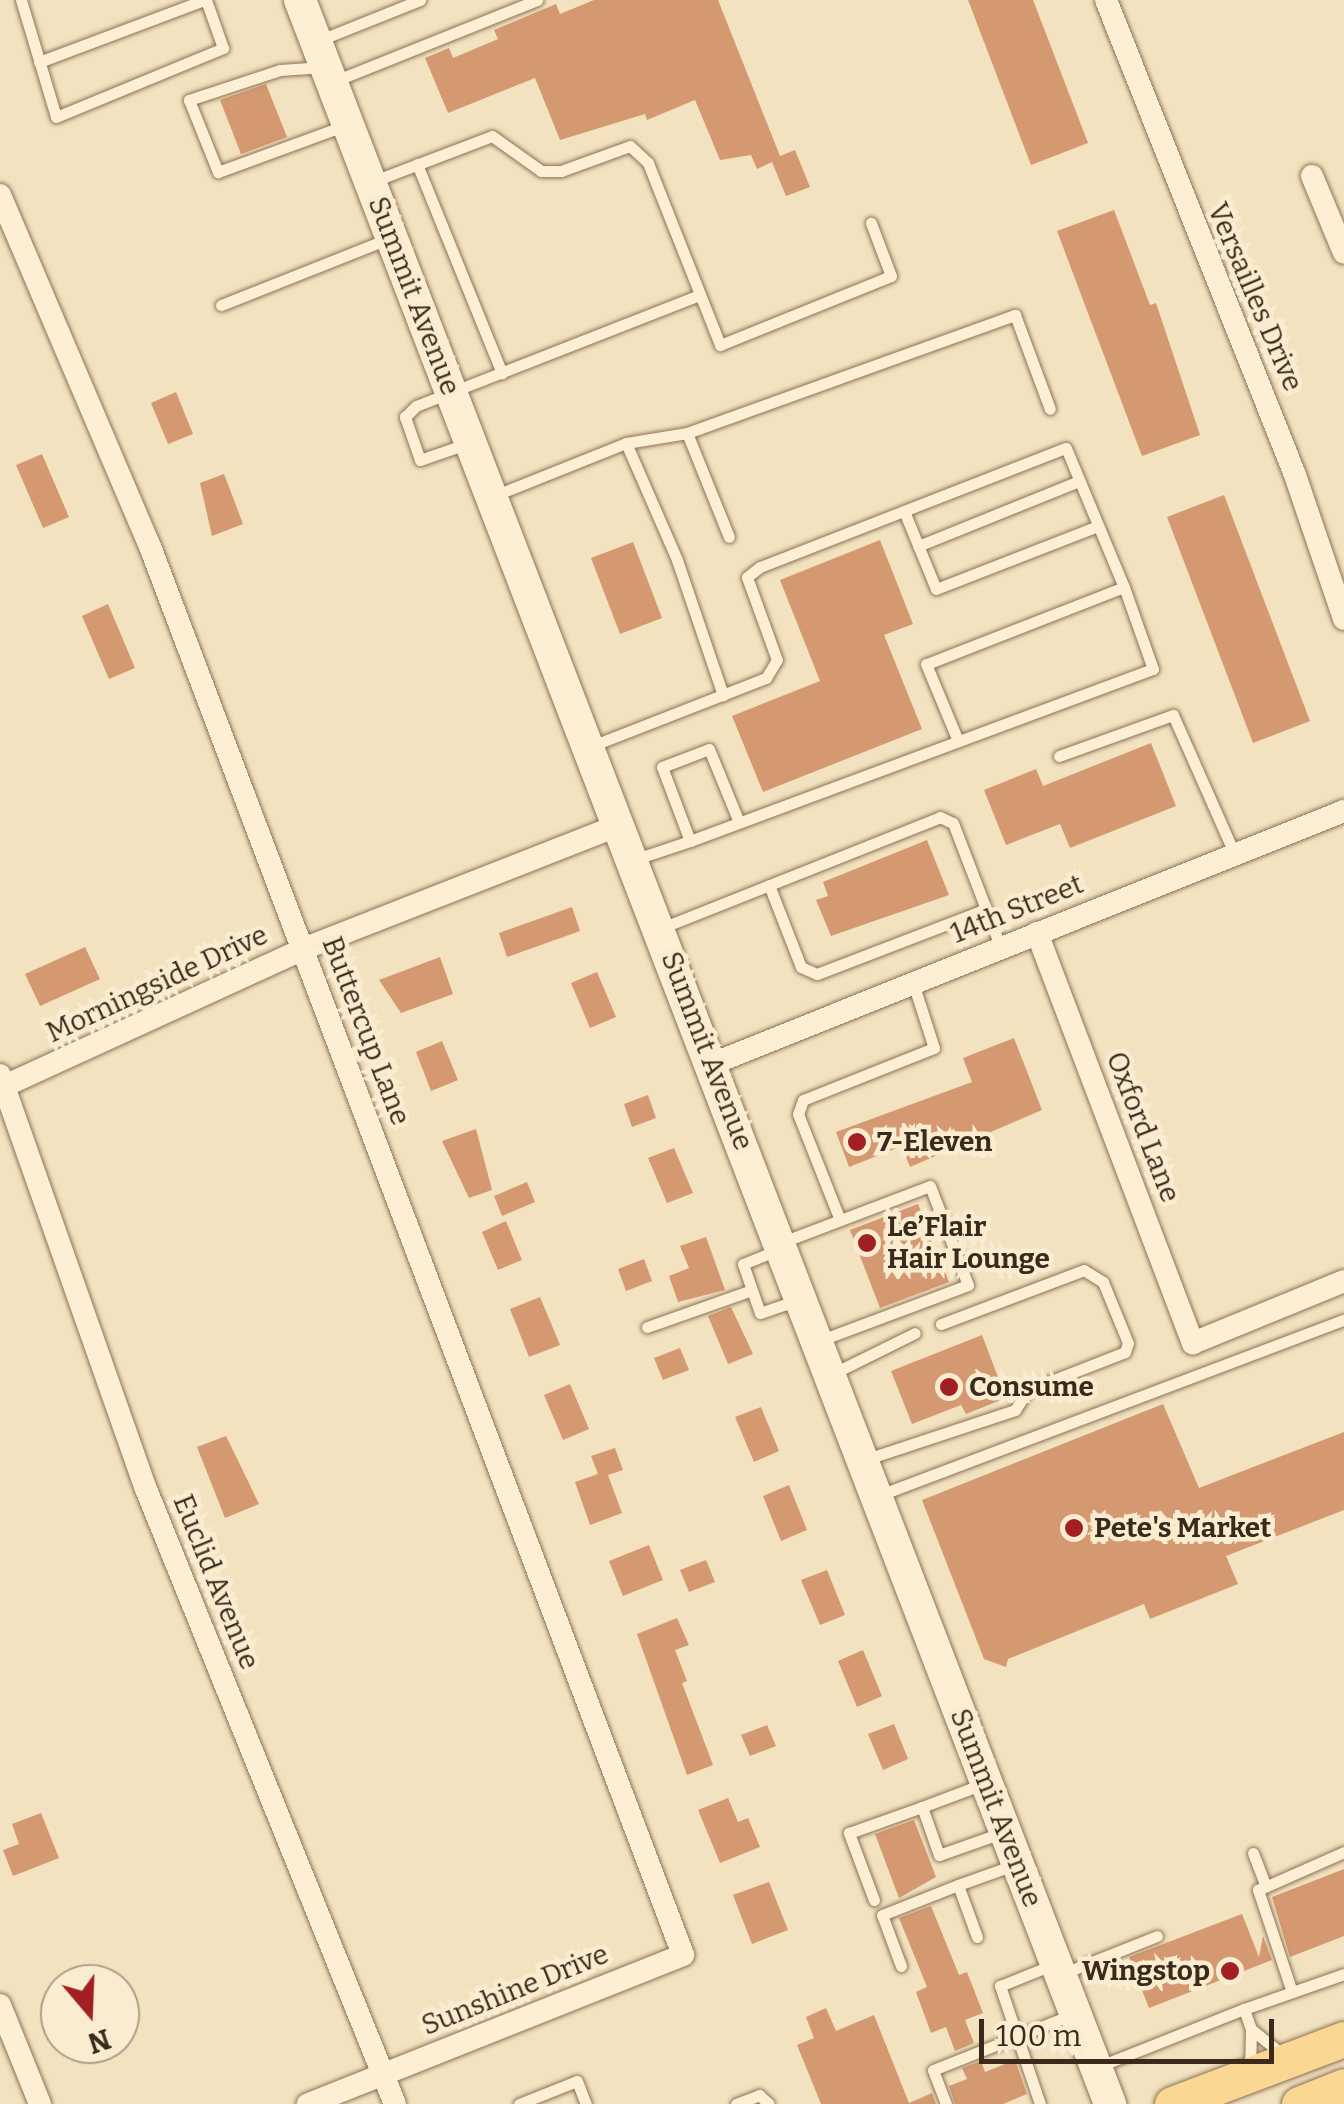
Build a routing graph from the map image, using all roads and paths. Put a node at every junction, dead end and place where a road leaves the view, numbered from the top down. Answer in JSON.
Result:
{"nodes":[{"id":1,"x":21,"y":0,"type":"edge"},
{"id":2,"x":205,"y":0,"type":"edge"},
{"id":3,"x":300,"y":0,"type":"edge"},
{"id":4,"x":380,"y":0,"type":"edge"},
{"id":5,"x":420,"y":0,"type":"edge"},
{"id":6,"x":537,"y":0,"type":"edge"},
{"id":7,"x":1106,"y":0,"type":"edge"},
{"id":8,"x":385,"y":14,"type":"junction"},
{"id":9,"x":39,"y":62,"type":"junction"},
{"id":10,"x":325,"y":64,"type":"junction"},
{"id":11,"x":348,"y":124,"type":"junction"},
{"id":12,"x":418,"y":164,"type":"junction"},
{"id":13,"x":1312,"y":176,"type":"dead end"},
{"id":14,"x":370,"y":182,"type":"junction"},
{"id":15,"x":0,"y":195,"type":"edge"},
{"id":16,"x":872,"y":224,"type":"dead end"},
{"id":17,"x":392,"y":238,"type":"junction"},
{"id":18,"x":1344,"y":253,"type":"edge"},
{"id":19,"x":699,"y":294,"type":"junction"},
{"id":20,"x":221,"y":305,"type":"dead end"},
{"id":21,"x":502,"y":372,"type":"junction"},
{"id":22,"x":452,"y":392,"type":"junction"},
{"id":23,"x":1050,"y":408,"type":"dead end"},
{"id":24,"x":687,"y":433,"type":"junction"},
{"id":25,"x":471,"y":442,"type":"junction"},
{"id":26,"x":626,"y":443,"type":"junction"},
{"id":27,"x":1079,"y":481,"type":"junction"},
{"id":28,"x":492,"y":497,"type":"junction"},
{"id":29,"x":904,"y":511,"type":"junction"},
{"id":30,"x":1098,"y":526,"type":"junction"},
{"id":31,"x":729,"y":537,"type":"dead end"},
{"id":32,"x":918,"y":546,"type":"junction"},
{"id":33,"x":1124,"y":587,"type":"junction"},
{"id":34,"x":1344,"y":619,"type":"edge"},
{"id":35,"x":722,"y":695,"type":"junction"},
{"id":36,"x":958,"y":741,"type":"junction"},
{"id":37,"x":589,"y":747,"type":"junction"},
{"id":38,"x":1060,"y":756,"type":"dead end"},
{"id":39,"x":1344,"y":811,"type":"edge"},
{"id":40,"x":739,"y":822,"type":"junction"},
{"id":41,"x":619,"y":825,"type":"junction"},
{"id":42,"x":690,"y":840,"type":"junction"},
{"id":43,"x":1235,"y":855,"type":"junction"},
{"id":44,"x":632,"y":860,"type":"junction"},
{"id":45,"x":769,"y":885,"type":"junction"},
{"id":46,"x":986,"y":909,"type":"junction"},
{"id":47,"x":659,"y":928,"type":"junction"},
{"id":48,"x":1037,"y":933,"type":"junction"},
{"id":49,"x":1000,"y":948,"type":"junction"},
{"id":50,"x":303,"y":949,"type":"junction"},
{"id":51,"x":913,"y":983,"type":"junction"},
{"id":52,"x":712,"y":1064,"type":"junction"},
{"id":53,"x":1,"y":1083,"type":"edge"},
{"id":54,"x":840,"y":1220,"type":"junction"},
{"id":55,"x":781,"y":1246,"type":"junction"},
{"id":56,"x":1344,"y":1282,"type":"edge"},
{"id":57,"x":752,"y":1290,"type":"junction"},
{"id":58,"x":802,"y":1299,"type":"junction"},
{"id":59,"x":1344,"y":1320,"type":"edge"},
{"id":60,"x":941,"y":1324,"type":"dead end"},
{"id":61,"x":647,"y":1327,"type":"dead end"},
{"id":62,"x":915,"y":1333,"type":"dead end"},
{"id":63,"x":818,"y":1341,"type":"junction"},
{"id":64,"x":830,"y":1374,"type":"junction"},
{"id":65,"x":862,"y":1460,"type":"junction"},
{"id":66,"x":877,"y":1496,"type":"junction"},
{"id":67,"x":986,"y":1782,"type":"junction"},
{"id":68,"x":922,"y":1807,"type":"junction"},
{"id":69,"x":1005,"y":1832,"type":"junction"},
{"id":70,"x":1344,"y":1852,"type":"edge"},
{"id":71,"x":1252,"y":1853,"type":"dead end"},
{"id":72,"x":1018,"y":1864,"type":"junction"},
{"id":73,"x":1265,"y":1884,"type":"junction"},
{"id":74,"x":958,"y":1885,"type":"junction"},
{"id":75,"x":664,"y":1893,"type":"joint"},
{"id":76,"x":874,"y":1900,"type":"dead end"},
{"id":77,"x":1157,"y":1936,"type":"dead end"},
{"id":78,"x":977,"y":1937,"type":"dead end"},
{"id":79,"x":901,"y":1966,"type":"dead end"},
{"id":80,"x":1058,"y":1969,"type":"junction"},
{"id":81,"x":1344,"y":1974,"type":"edge"},
{"id":82,"x":1292,"y":1992,"type":"junction"},
{"id":83,"x":0,"y":2005,"type":"edge"},
{"id":84,"x":1244,"y":2009,"type":"junction"},
{"id":85,"x":1075,"y":2014,"type":"junction"},
{"id":86,"x":1252,"y":2029,"type":"junction"},
{"id":87,"x":1018,"y":2036,"type":"junction"},
{"id":88,"x":1344,"y":2039,"type":"edge"},
{"id":89,"x":1289,"y":2060,"type":"junction"},
{"id":90,"x":1096,"y":2068,"type":"junction"},
{"id":91,"x":1250,"y":2074,"type":"junction"},
{"id":92,"x":380,"y":2076,"type":"junction"},
{"id":93,"x":1344,"y":2086,"type":"edge"},
{"id":94,"x":1307,"y":2102,"type":"edge"},
{"id":95,"x":40,"y":2104,"type":"edge"},
{"id":96,"x":308,"y":2104,"type":"edge"},
{"id":97,"x":395,"y":2104,"type":"edge"},
{"id":98,"x":519,"y":2104,"type":"edge"},
{"id":99,"x":586,"y":2104,"type":"edge"},
{"id":100,"x":736,"y":2104,"type":"edge"},
{"id":101,"x":769,"y":2104,"type":"edge"},
{"id":102,"x":946,"y":2104,"type":"edge"},
{"id":103,"x":1040,"y":2104,"type":"edge"},
{"id":104,"x":1110,"y":2104,"type":"edge"},
{"id":105,"x":1172,"y":2104,"type":"edge"}],
"edges":[{"from":1,"to":9,"type":"lane"},
{"from":2,"to":9,"type":"lane"},
{"from":2,"to":9,"type":"lane"},
{"from":3,"to":10,"type":"main road","name":"Summit Avenue"},
{"from":4,"to":8,"type":"lane"},
{"from":5,"to":8,"type":"lane"},
{"from":6,"to":10,"type":"lane"},
{"from":7,"to":34,"type":"street","name":"Versailles Drive"},
{"from":8,"to":10,"type":"lane"},
{"from":10,"to":11,"type":"main road","name":"Summit Avenue"},
{"from":10,"to":11,"type":"lane"},
{"from":11,"to":14,"type":"main road","name":"Summit Avenue"},
{"from":12,"to":14,"type":"lane"},
{"from":12,"to":19,"type":"lane"},
{"from":12,"to":21,"type":"lane"},
{"from":13,"to":18,"type":"street"},
{"from":14,"to":17,"type":"main road","name":"Summit Avenue"},
{"from":15,"to":50,"type":"street","name":"Buttercup Lane"},
{"from":16,"to":19,"type":"lane"},
{"from":17,"to":20,"type":"lane"},
{"from":17,"to":22,"type":"main road","name":"Summit Avenue"},
{"from":19,"to":21,"type":"lane"},
{"from":21,"to":22,"type":"lane"},
{"from":22,"to":25,"type":"main road","name":"Summit Avenue"},
{"from":22,"to":25,"type":"lane"},
{"from":23,"to":24,"type":"lane"},
{"from":24,"to":26,"type":"lane"},
{"from":24,"to":31,"type":"lane"},
{"from":25,"to":28,"type":"main road","name":"Summit Avenue"},
{"from":26,"to":28,"type":"lane"},
{"from":26,"to":35,"type":"lane"},
{"from":27,"to":29,"type":"lane"},
{"from":27,"to":30,"type":"lane"},
{"from":27,"to":32,"type":"lane"},
{"from":28,"to":37,"type":"main road","name":"Summit Avenue"},
{"from":29,"to":32,"type":"lane"},
{"from":29,"to":35,"type":"lane"},
{"from":30,"to":32,"type":"lane"},
{"from":30,"to":33,"type":"lane"},
{"from":33,"to":36,"type":"lane"},
{"from":33,"to":36,"type":"lane"},
{"from":35,"to":37,"type":"lane"},
{"from":36,"to":40,"type":"lane"},
{"from":37,"to":41,"type":"main road","name":"Summit Avenue"},
{"from":38,"to":43,"type":"lane"},
{"from":39,"to":43,"type":"street","name":"14th Street"},
{"from":40,"to":42,"type":"lane"},
{"from":40,"to":42,"type":"lane"},
{"from":41,"to":44,"type":"main road","name":"Summit Avenue"},
{"from":41,"to":50,"type":"street","name":"Morningside Drive"},
{"from":42,"to":44,"type":"lane"},
{"from":43,"to":48,"type":"street","name":"14th Street"},
{"from":44,"to":47,"type":"main road","name":"Summit Avenue"},
{"from":45,"to":46,"type":"lane"},
{"from":45,"to":46,"type":"lane"},
{"from":45,"to":47,"type":"lane"},
{"from":46,"to":49,"type":"lane"},
{"from":47,"to":52,"type":"main road","name":"Summit Avenue"},
{"from":48,"to":49,"type":"street","name":"14th Street"},
{"from":48,"to":56,"type":"street","name":"Oxford Lane"},
{"from":49,"to":51,"type":"street","name":"14th Street"},
{"from":50,"to":53,"type":"street","name":"Morningside Drive"},
{"from":50,"to":75,"type":"street","name":"Buttercup Lane"},
{"from":51,"to":52,"type":"street","name":"14th Street"},
{"from":51,"to":54,"type":"lane"},
{"from":52,"to":55,"type":"main road","name":"Summit Avenue"},
{"from":53,"to":92,"type":"street","name":"Euclid Avenue"},
{"from":54,"to":55,"type":"lane"},
{"from":54,"to":63,"type":"lane"},
{"from":55,"to":57,"type":"lane"},
{"from":55,"to":58,"type":"main road","name":"Summit Avenue"},
{"from":57,"to":58,"type":"lane"},
{"from":57,"to":61,"type":"lane"},
{"from":58,"to":63,"type":"main road","name":"Summit Avenue"},
{"from":59,"to":66,"type":"lane"},
{"from":60,"to":65,"type":"lane"},
{"from":62,"to":64,"type":"lane"},
{"from":63,"to":64,"type":"main road","name":"Summit Avenue"},
{"from":64,"to":65,"type":"main road","name":"Summit Avenue"},
{"from":65,"to":66,"type":"main road","name":"Summit Avenue"},
{"from":66,"to":67,"type":"main road","name":"Summit Avenue"},
{"from":67,"to":68,"type":"lane"},
{"from":67,"to":69,"type":"main road","name":"Summit Avenue"},
{"from":68,"to":69,"type":"lane"},
{"from":68,"to":76,"type":"lane"},
{"from":69,"to":72,"type":"main road","name":"Summit Avenue"},
{"from":70,"to":73,"type":"lane"},
{"from":71,"to":73,"type":"lane"},
{"from":72,"to":74,"type":"lane"},
{"from":72,"to":80,"type":"main road","name":"Summit Avenue"},
{"from":73,"to":82,"type":"lane"},
{"from":74,"to":78,"type":"lane"},
{"from":74,"to":79,"type":"lane"},
{"from":75,"to":92,"type":"street","name":"Sunshine Drive"},
{"from":77,"to":80,"type":"lane"},
{"from":80,"to":85,"type":"main road","name":"Summit Avenue"},
{"from":80,"to":87,"type":"lane"},
{"from":81,"to":82,"type":"lane"},
{"from":82,"to":84,"type":"lane"},
{"from":83,"to":95,"type":"street"},
{"from":84,"to":86,"type":"lane"},
{"from":84,"to":90,"type":"lane"},
{"from":85,"to":87,"type":"lane"},
{"from":85,"to":90,"type":"main road","name":"Summit Avenue"},
{"from":86,"to":89,"type":"lane"},
{"from":86,"to":91,"type":"lane"},
{"from":87,"to":102,"type":"lane"},
{"from":87,"to":103,"type":"lane"},
{"from":88,"to":89,"type":"main road"},
{"from":89,"to":91,"type":"main road"},
{"from":90,"to":104,"type":"main road","name":"Summit Avenue"},
{"from":91,"to":105,"type":"main road"},
{"from":92,"to":96,"type":"street","name":"Sunshine Drive"},
{"from":92,"to":97,"type":"street","name":"Euclid Avenue"},
{"from":93,"to":94,"type":"main road"},
{"from":98,"to":99,"type":"lane"},
{"from":100,"to":101,"type":"lane"}]}
